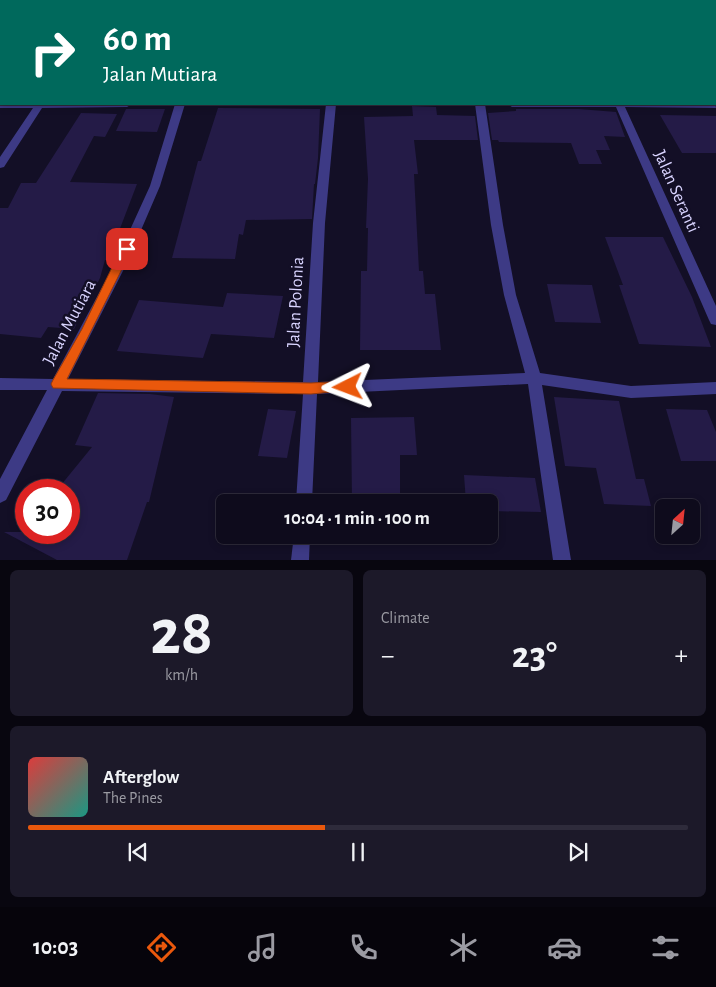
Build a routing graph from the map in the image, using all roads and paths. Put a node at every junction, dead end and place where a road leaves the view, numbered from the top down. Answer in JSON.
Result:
{"nodes":[{"id":1,"x":38,"y":105,"type":"edge"},
{"id":2,"x":180,"y":105,"type":"edge"},
{"id":3,"x":331,"y":105,"type":"edge"},
{"id":4,"x":480,"y":105,"type":"edge"},
{"id":5,"x":619,"y":105,"type":"edge"},
{"id":6,"x":0,"y":165,"type":"edge"},
{"id":7,"x":716,"y":320,"type":"edge"},
{"id":8,"x":534,"y":378,"type":"junction"},
{"id":9,"x":0,"y":384,"type":"edge"},
{"id":10,"x":58,"y":384,"type":"junction"},
{"id":11,"x":311,"y":388,"type":"junction"},
{"id":12,"x":716,"y":388,"type":"edge"},
{"id":13,"x":304,"y":494,"type":"edge"},
{"id":14,"x":0,"y":495,"type":"edge"},
{"id":15,"x":301,"y":544,"type":"edge"},
{"id":16,"x":300,"y":560,"type":"edge"},
{"id":17,"x":562,"y":560,"type":"edge"}],
"edges":[{"from":1,"to":6,"type":"street"},
{"from":2,"to":10,"type":"street","name":"Jalan Mutiara"},
{"from":3,"to":11,"type":"street","name":"Jalan Polonia"},
{"from":4,"to":8,"type":"street"},
{"from":5,"to":7,"type":"street","name":"Jalan Seranti"},
{"from":8,"to":11,"type":"street"},
{"from":8,"to":12,"type":"street"},
{"from":8,"to":17,"type":"street"},
{"from":9,"to":10,"type":"street"},
{"from":10,"to":11,"type":"street"},
{"from":10,"to":14,"type":"street","name":"Jalan Mutiara"},
{"from":11,"to":13,"type":"street","name":"Jalan Polonia"},
{"from":15,"to":16,"type":"street"}]}
